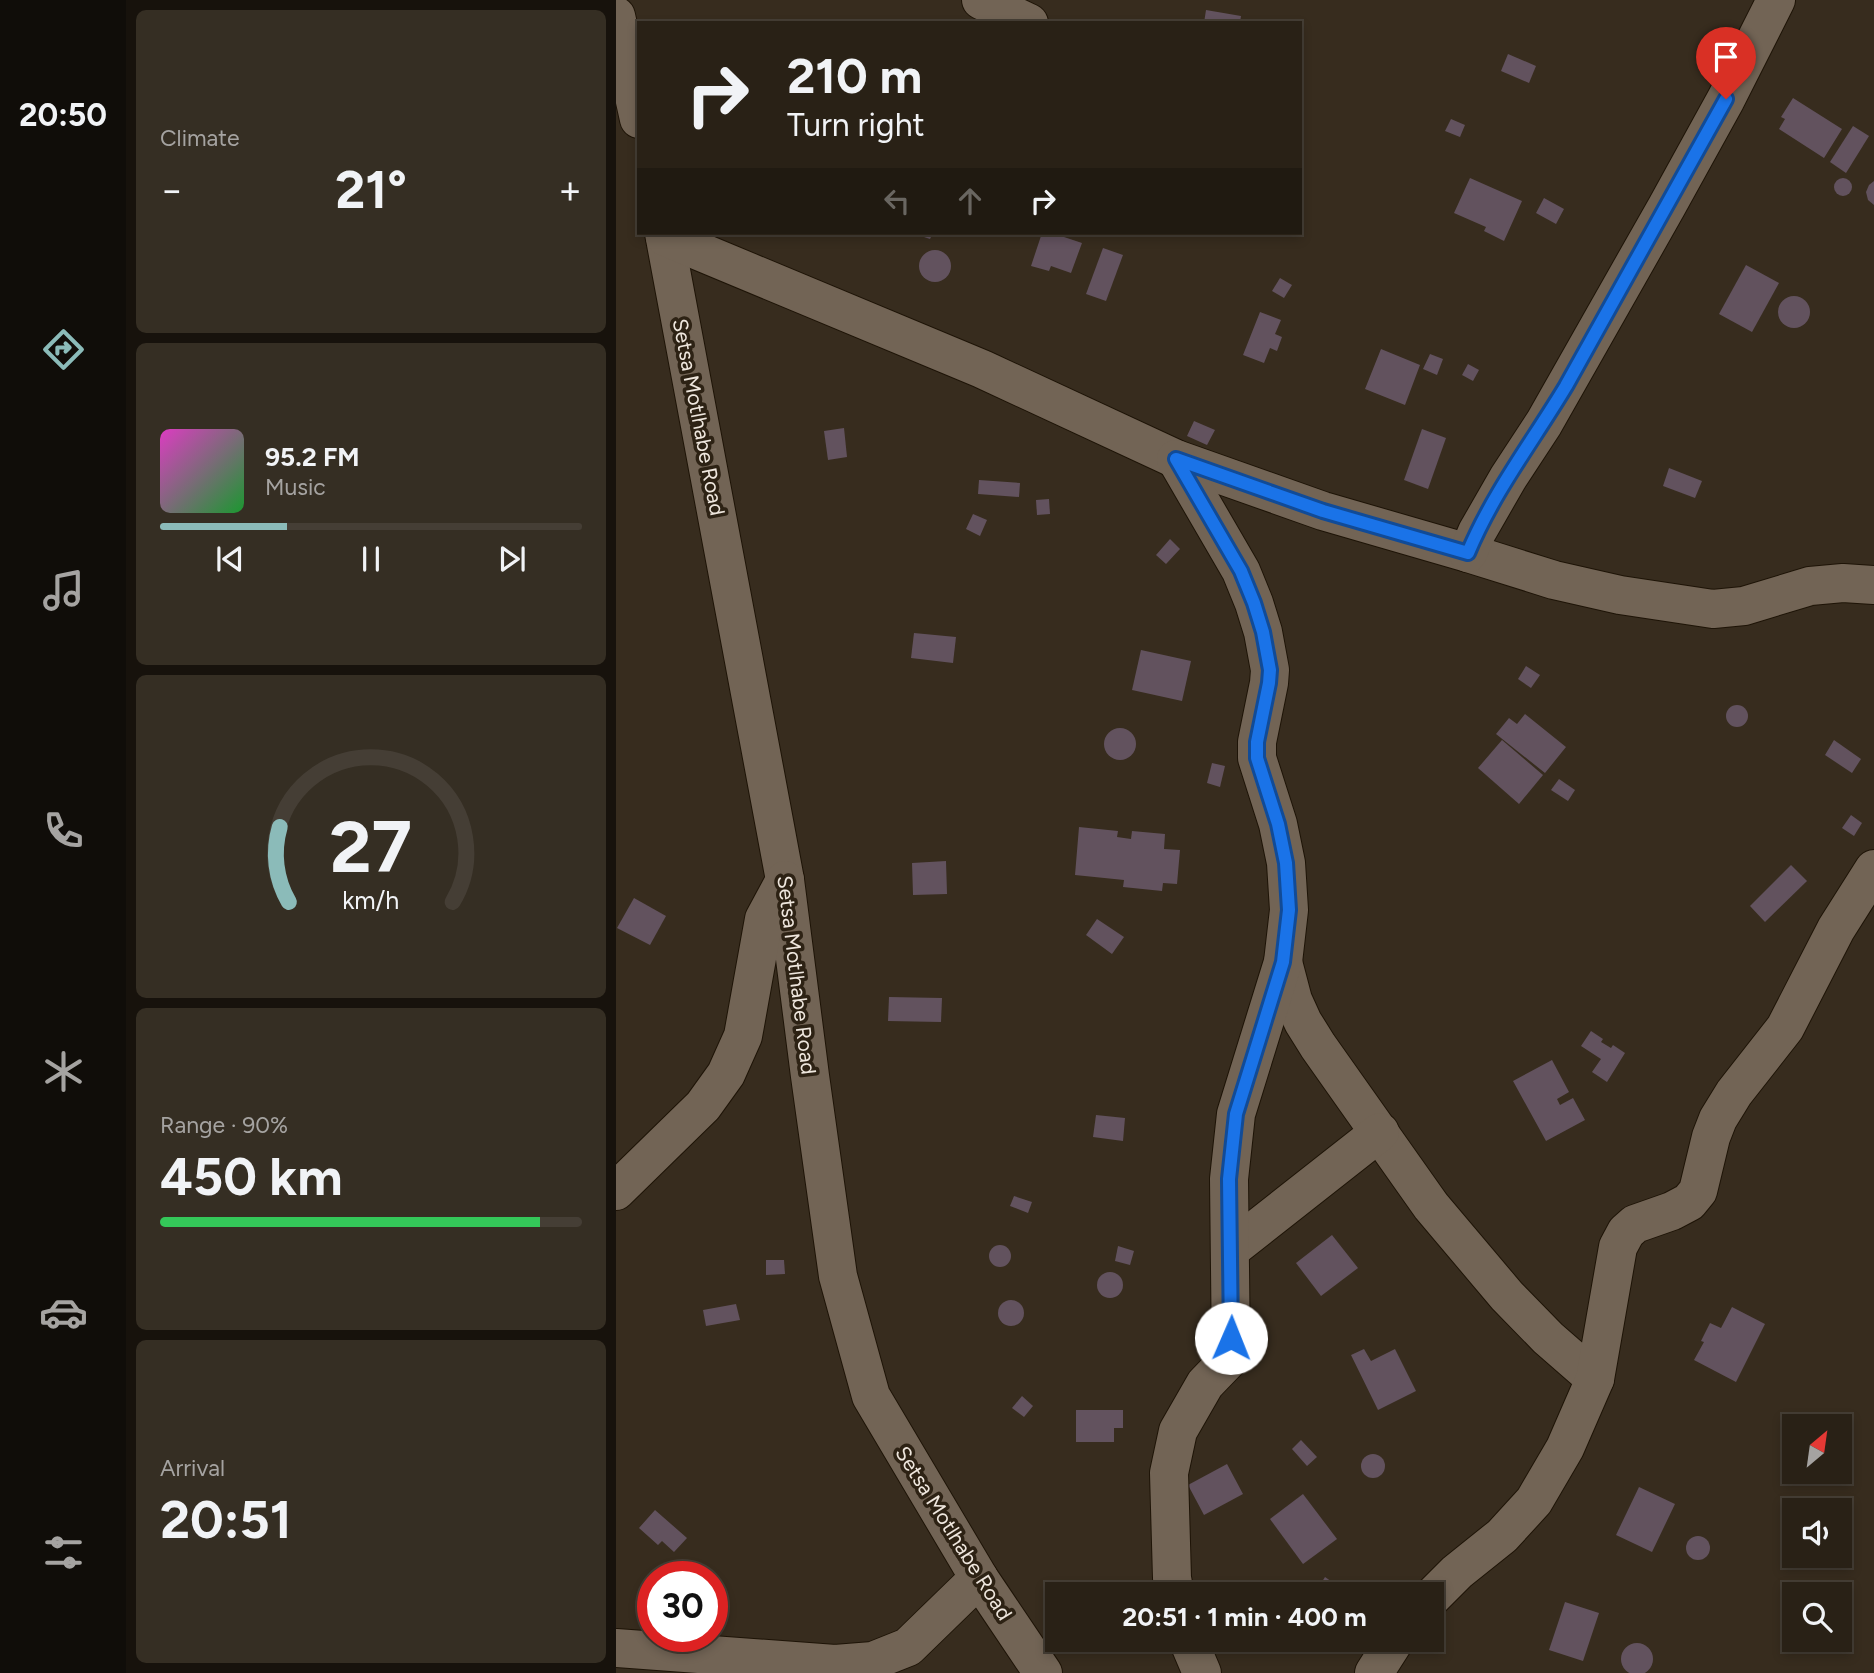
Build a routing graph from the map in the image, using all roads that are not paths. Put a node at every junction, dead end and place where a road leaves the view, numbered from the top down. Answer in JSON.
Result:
{"nodes":[{"id":1,"x":981,"y":0,"type":"edge"},
{"id":2,"x":1776,"y":0,"type":"edge"},
{"id":3,"x":1025,"y":21,"type":"edge"},
{"id":4,"x":618,"y":38,"type":"edge"},
{"id":5,"x":637,"y":111,"type":"edge"},
{"id":6,"x":664,"y":235,"type":"edge"},
{"id":7,"x":1176,"y":459,"type":"junction"},
{"id":8,"x":1468,"y":553,"type":"junction"},
{"id":9,"x":1874,"y":585,"type":"edge"},
{"id":10,"x":1874,"y":869,"type":"edge"},
{"id":11,"x":785,"y":880,"type":"junction"},
{"id":12,"x":1283,"y":962,"type":"junction"},
{"id":13,"x":1380,"y":1132,"type":"junction"},
{"id":14,"x":616,"y":1191,"type":"edge"},
{"id":15,"x":1230,"y":1250,"type":"junction"},
{"id":16,"x":1595,"y":1379,"type":"junction"},
{"id":17,"x":979,"y":1578,"type":"junction"},
{"id":18,"x":1172,"y":1582,"type":"edge"},
{"id":19,"x":1444,"y":1585,"type":"edge"},
{"id":20,"x":616,"y":1648,"type":"edge"},
{"id":21,"x":1193,"y":1652,"type":"edge"},
{"id":22,"x":1387,"y":1652,"type":"edge"},
{"id":23,"x":1043,"y":1673,"type":"edge"},
{"id":24,"x":1202,"y":1673,"type":"edge"},
{"id":25,"x":1374,"y":1673,"type":"edge"}],
"edges":[{"from":1,"to":3,"type":"street"},
{"from":2,"to":8,"type":"street"},
{"from":4,"to":5,"type":"street"},
{"from":6,"to":7,"type":"street"},
{"from":6,"to":11,"type":"street","name":"Setsa Motlhabe Road"},
{"from":7,"to":8,"type":"street"},
{"from":7,"to":12,"type":"street"},
{"from":8,"to":9,"type":"street"},
{"from":10,"to":16,"type":"street"},
{"from":11,"to":14,"type":"street"},
{"from":11,"to":17,"type":"street","name":"Setsa Motlhabe Road"},
{"from":12,"to":13,"type":"street"},
{"from":12,"to":15,"type":"street"},
{"from":13,"to":15,"type":"street"},
{"from":13,"to":16,"type":"street"},
{"from":15,"to":18,"type":"street"},
{"from":16,"to":19,"type":"street"},
{"from":17,"to":20,"type":"street"},
{"from":17,"to":23,"type":"street","name":"Setsa Motlhabe Road"},
{"from":21,"to":24,"type":"street"},
{"from":22,"to":25,"type":"street"}]}
